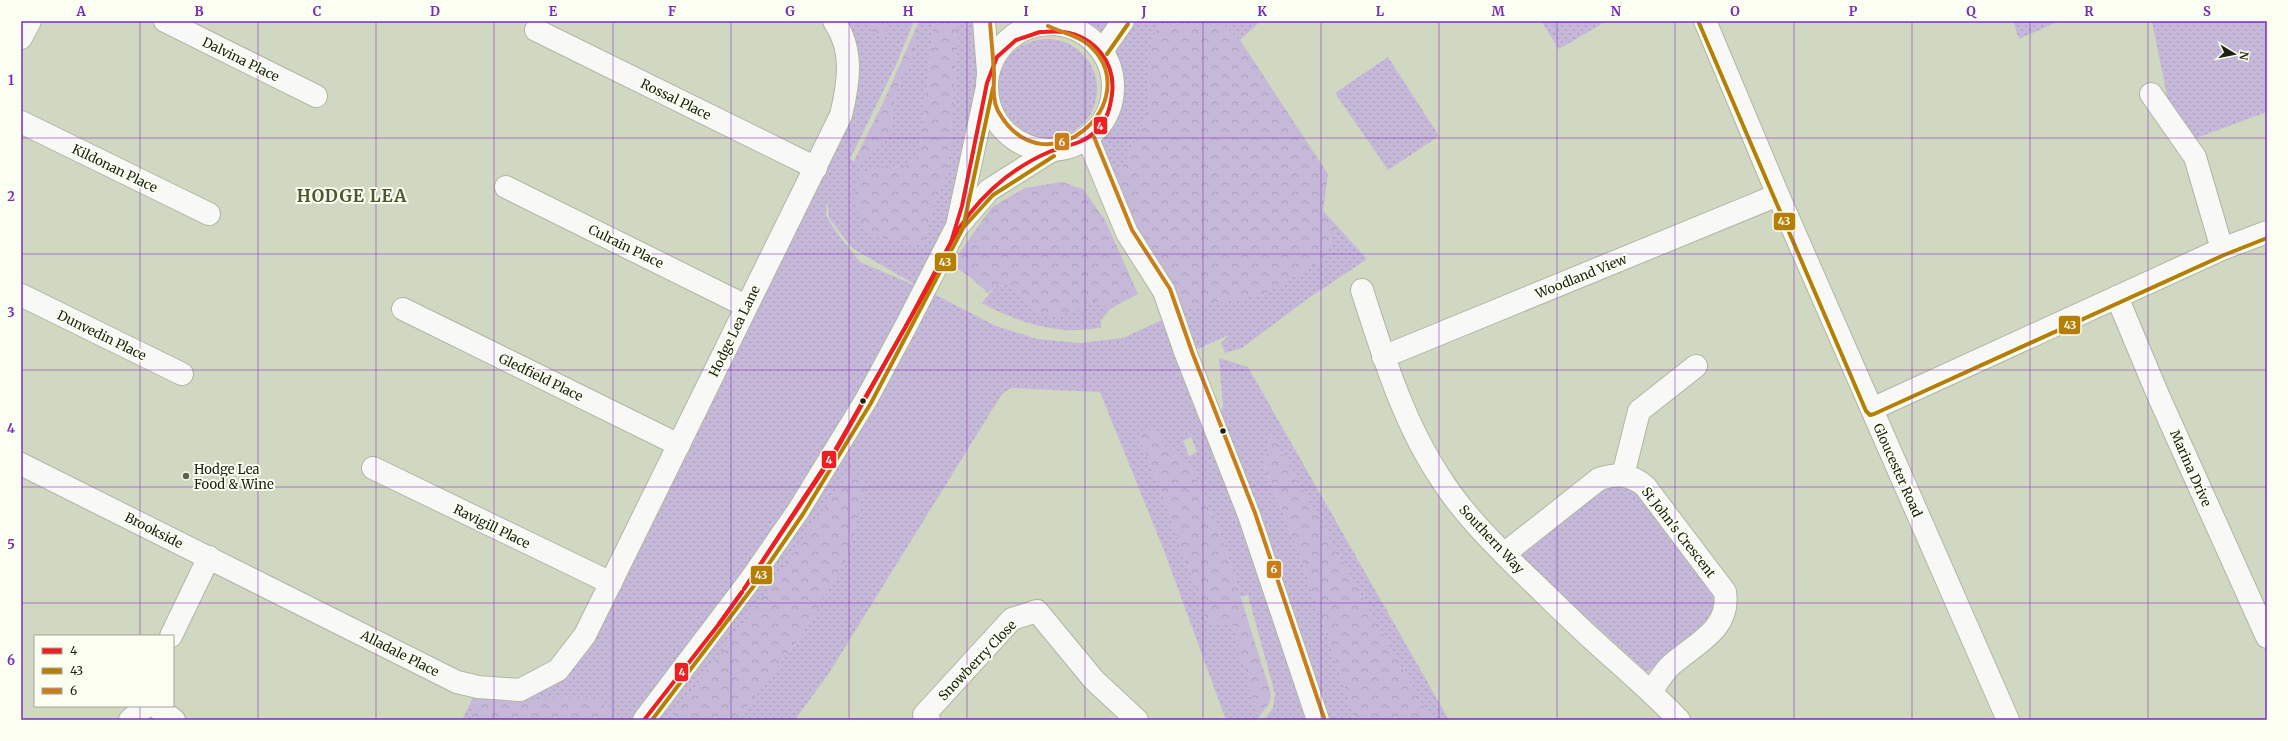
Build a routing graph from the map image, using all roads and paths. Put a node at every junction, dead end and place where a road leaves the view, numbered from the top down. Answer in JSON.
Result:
{"nodes":[{"id":1,"x":30,"y":21,"type":"edge"},
{"id":2,"x":165,"y":21,"type":"edge"},
{"id":3,"x":834,"y":21,"type":"edge"},
{"id":4,"x":984,"y":21,"type":"edge"},
{"id":5,"x":1123,"y":21,"type":"edge"},
{"id":6,"x":1705,"y":21,"type":"edge"},
{"id":7,"x":1054,"y":22,"type":"edge"},
{"id":8,"x":536,"y":30,"type":"dead end"},
{"id":9,"x":21,"y":38,"type":"edge"},
{"id":10,"x":1102,"y":51,"type":"junction"},
{"id":11,"x":987,"y":81,"type":"junction"},
{"id":12,"x":2151,"y":94,"type":"dead end"},
{"id":13,"x":316,"y":96,"type":"dead end"},
{"id":14,"x":21,"y":122,"type":"edge"},
{"id":15,"x":1088,"y":139,"type":"junction"},
{"id":16,"x":1051,"y":151,"type":"junction"},
{"id":17,"x":816,"y":168,"type":"junction"},
{"id":18,"x":506,"y":187,"type":"dead end"},
{"id":19,"x":1778,"y":195,"type":"junction"},
{"id":20,"x":209,"y":214,"type":"dead end"},
{"id":21,"x":957,"y":226,"type":"junction"},
{"id":22,"x":2267,"y":232,"type":"edge"},
{"id":23,"x":2222,"y":249,"type":"junction"},
{"id":24,"x":1362,"y":290,"type":"dead end"},
{"id":25,"x":21,"y":295,"type":"edge"},
{"id":26,"x":2117,"y":297,"type":"junction"},
{"id":27,"x":746,"y":306,"type":"junction"},
{"id":28,"x":403,"y":309,"type":"dead end"},
{"id":29,"x":1383,"y":357,"type":"junction"},
{"id":30,"x":1696,"y":366,"type":"dead end"},
{"id":31,"x":182,"y":374,"type":"dead end"},
{"id":32,"x":1872,"y":410,"type":"junction"},
{"id":33,"x":679,"y":445,"type":"junction"},
{"id":34,"x":21,"y":464,"type":"edge"},
{"id":35,"x":373,"y":468,"type":"dead end"},
{"id":36,"x":1623,"y":475,"type":"junction"},
{"id":37,"x":1504,"y":554,"type":"junction"},
{"id":38,"x":209,"y":557,"type":"junction"},
{"id":39,"x":610,"y":583,"type":"junction"},
{"id":40,"x":171,"y":635,"type":"edge"},
{"id":41,"x":585,"y":635,"type":"joint"},
{"id":42,"x":2267,"y":637,"type":"edge"},
{"id":43,"x":1651,"y":691,"type":"junction"},
{"id":44,"x":145,"y":707,"type":"edge"},
{"id":45,"x":156,"y":707,"type":"edge"},
{"id":46,"x":130,"y":720,"type":"edge"},
{"id":47,"x":174,"y":720,"type":"edge"},
{"id":48,"x":644,"y":720,"type":"edge"},
{"id":49,"x":929,"y":720,"type":"edge"},
{"id":50,"x":1137,"y":720,"type":"edge"},
{"id":51,"x":1318,"y":720,"type":"edge"},
{"id":52,"x":1679,"y":720,"type":"edge"},
{"id":53,"x":2008,"y":720,"type":"edge"}],
"edges":[{"from":1,"to":9,"type":"street"},
{"from":2,"to":13,"type":"street","name":"Dalvina Place"},
{"from":3,"to":17,"type":"street","name":"Hodge Lea Lane"},
{"from":4,"to":11,"type":"street"},
{"from":5,"to":10,"type":"street"},
{"from":6,"to":19,"type":"street","name":"Gloucester Road"},
{"from":7,"to":10,"type":"street"},
{"from":7,"to":11,"type":"street"},
{"from":8,"to":17,"type":"street","name":"Rossal Place"},
{"from":10,"to":15,"type":"street"},
{"from":11,"to":16,"type":"street"},
{"from":11,"to":21,"type":"street"},
{"from":12,"to":23,"type":"street"},
{"from":14,"to":20,"type":"street","name":"Kildonan Place"},
{"from":15,"to":16,"type":"street"},
{"from":15,"to":51,"type":"street"},
{"from":16,"to":21,"type":"street"},
{"from":17,"to":27,"type":"street","name":"Hodge Lea Lane"},
{"from":18,"to":27,"type":"street","name":"Culrain Place"},
{"from":19,"to":29,"type":"street","name":"Woodland View"},
{"from":19,"to":32,"type":"street","name":"Gloucester Road"},
{"from":21,"to":48,"type":"street"},
{"from":22,"to":23,"type":"street"},
{"from":23,"to":26,"type":"street"},
{"from":24,"to":29,"type":"street","name":"Southern Way"},
{"from":25,"to":31,"type":"street","name":"Dunvedin Place"},
{"from":26,"to":32,"type":"street"},
{"from":26,"to":42,"type":"street","name":"Marina Drive"},
{"from":27,"to":33,"type":"street","name":"Hodge Lea Lane"},
{"from":28,"to":33,"type":"street","name":"Gledfield Place"},
{"from":29,"to":37,"type":"street","name":"Southern Way"},
{"from":30,"to":36,"type":"street"},
{"from":32,"to":53,"type":"street","name":"Gloucester Road"},
{"from":33,"to":39,"type":"street","name":"Hodge Lea Lane"},
{"from":34,"to":38,"type":"street","name":"Brookside"},
{"from":35,"to":39,"type":"street","name":"Ravigill Place"},
{"from":36,"to":37,"type":"street"},
{"from":36,"to":43,"type":"street","name":"St John's Crescent"},
{"from":37,"to":43,"type":"street","name":"Southern Way"},
{"from":38,"to":40,"type":"street"},
{"from":38,"to":41,"type":"street","name":"Alladale Place"},
{"from":39,"to":41,"type":"street","name":"Hodge Lea Lane"},
{"from":43,"to":52,"type":"street","name":"Southern Way"},
{"from":44,"to":46,"type":"street"},
{"from":45,"to":47,"type":"street"},
{"from":49,"to":50,"type":"street","name":"Snowberry Close"}]}
